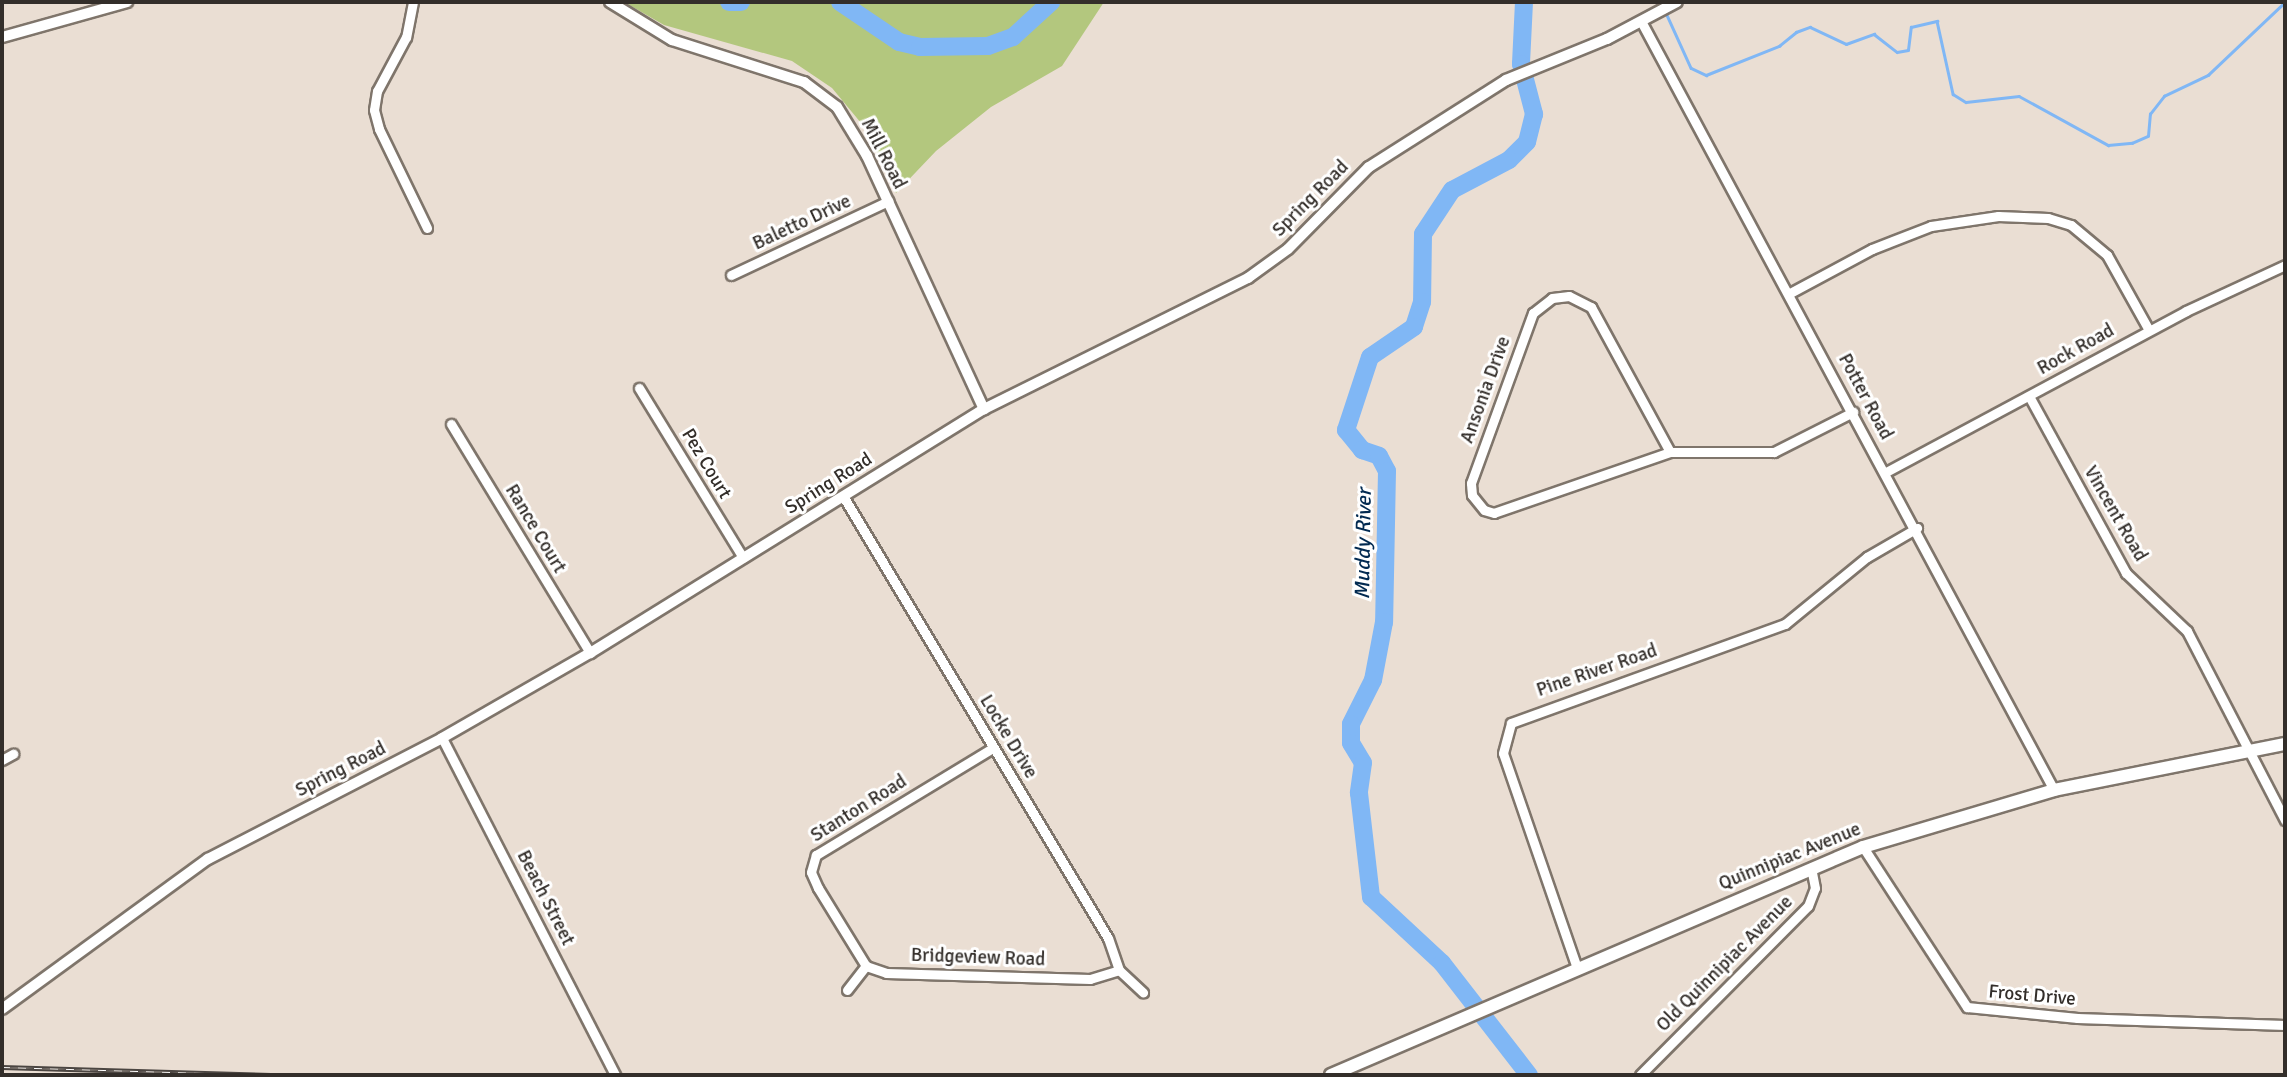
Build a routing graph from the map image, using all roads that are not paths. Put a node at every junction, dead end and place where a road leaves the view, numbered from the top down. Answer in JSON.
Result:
{"nodes":[{"id":1,"x":128,"y":2,"type":"edge"},
{"id":2,"x":413,"y":2,"type":"edge"},
{"id":3,"x":610,"y":2,"type":"edge"},
{"id":4,"x":1677,"y":2,"type":"edge"},
{"id":5,"x":1642,"y":23,"type":"junction"},
{"id":6,"x":2,"y":37,"type":"edge"},
{"id":7,"x":888,"y":201,"type":"junction"},
{"id":8,"x":427,"y":228,"type":"dead end"},
{"id":9,"x":2285,"y":265,"type":"edge"},
{"id":10,"x":731,"y":275,"type":"dead end"},
{"id":11,"x":1790,"y":293,"type":"junction"},
{"id":12,"x":2149,"y":330,"type":"junction"},
{"id":13,"x":639,"y":388,"type":"dead end"},
{"id":14,"x":2029,"y":396,"type":"junction"},
{"id":15,"x":984,"y":409,"type":"junction"},
{"id":16,"x":1853,"y":412,"type":"junction"},
{"id":17,"x":451,"y":424,"type":"dead end"},
{"id":18,"x":1670,"y":452,"type":"junction"},
{"id":19,"x":1886,"y":472,"type":"junction"},
{"id":20,"x":844,"y":496,"type":"junction"},
{"id":21,"x":1917,"y":528,"type":"junction"},
{"id":22,"x":743,"y":558,"type":"junction"},
{"id":23,"x":590,"y":653,"type":"junction"},
{"id":24,"x":442,"y":738,"type":"junction"},
{"id":25,"x":2285,"y":744,"type":"edge"},
{"id":26,"x":993,"y":748,"type":"junction"},
{"id":27,"x":2246,"y":748,"type":"junction"},
{"id":28,"x":13,"y":754,"type":"dead end"},
{"id":29,"x":2,"y":760,"type":"edge"},
{"id":30,"x":2054,"y":790,"type":"junction"},
{"id":31,"x":2285,"y":820,"type":"edge"},
{"id":32,"x":1863,"y":847,"type":"junction"},
{"id":33,"x":1811,"y":867,"type":"junction"},
{"id":34,"x":866,"y":966,"type":"junction"},
{"id":35,"x":1577,"y":968,"type":"junction"},
{"id":36,"x":1119,"y":970,"type":"junction"},
{"id":37,"x":847,"y":990,"type":"dead end"},
{"id":38,"x":1143,"y":992,"type":"dead end"},
{"id":39,"x":2,"y":1009,"type":"edge"},
{"id":40,"x":2285,"y":1025,"type":"edge"},
{"id":41,"x":615,"y":1075,"type":"edge"},
{"id":42,"x":1331,"y":1075,"type":"edge"},
{"id":43,"x":1640,"y":1075,"type":"edge"}],
"edges":[{"from":1,"to":6,"type":"street"},
{"from":2,"to":8,"type":"street"},
{"from":3,"to":7,"type":"street","name":"Mill Road"},
{"from":4,"to":5,"type":"street","name":"Spring Road"},
{"from":5,"to":11,"type":"street","name":"Potter Road"},
{"from":5,"to":15,"type":"street","name":"Spring Road"},
{"from":7,"to":10,"type":"street","name":"Baletto Drive"},
{"from":7,"to":15,"type":"street","name":"Mill Road"},
{"from":9,"to":12,"type":"street","name":"Rock Road"},
{"from":11,"to":12,"type":"street"},
{"from":11,"to":16,"type":"street","name":"Potter Road"},
{"from":12,"to":14,"type":"street","name":"Rock Road"},
{"from":13,"to":22,"type":"street","name":"Pez Court"},
{"from":14,"to":19,"type":"street","name":"Rock Road"},
{"from":14,"to":27,"type":"street","name":"Vincent Road"},
{"from":15,"to":20,"type":"street","name":"Spring Road"},
{"from":16,"to":18,"type":"street","name":"Ansonia Drive"},
{"from":16,"to":19,"type":"street","name":"Potter Road"},
{"from":17,"to":23,"type":"street","name":"Rance Court"},
{"from":18,"to":18,"type":"street","name":"Ansonia Drive"},
{"from":19,"to":21,"type":"street","name":"Potter Road"},
{"from":20,"to":22,"type":"street","name":"Spring Road"},
{"from":20,"to":26,"type":"street","name":"Locke Drive"},
{"from":21,"to":30,"type":"street","name":"Potter Road"},
{"from":21,"to":35,"type":"street","name":"Pine River Road"},
{"from":22,"to":23,"type":"street","name":"Spring Road"},
{"from":23,"to":24,"type":"street","name":"Spring Road"},
{"from":24,"to":39,"type":"street","name":"Spring Road"},
{"from":24,"to":41,"type":"street","name":"Beach Street"},
{"from":25,"to":27,"type":"main road","name":"Quinnipiac Avenue"},
{"from":26,"to":34,"type":"street","name":"Stanton Road"},
{"from":26,"to":36,"type":"street","name":"Locke Drive"},
{"from":27,"to":30,"type":"main road","name":"Quinnipiac Avenue"},
{"from":27,"to":31,"type":"street","name":"Vincent Road"},
{"from":28,"to":29,"type":"street"},
{"from":30,"to":32,"type":"main road","name":"Quinnipiac Avenue"},
{"from":32,"to":33,"type":"main road","name":"Quinnipiac Avenue"},
{"from":32,"to":40,"type":"street","name":"Frost Drive"},
{"from":33,"to":35,"type":"main road","name":"Quinnipiac Avenue"},
{"from":33,"to":43,"type":"street","name":"Old Quinnipiac Avenue"},
{"from":34,"to":36,"type":"street","name":"Bridgeview Road"},
{"from":34,"to":37,"type":"street"},
{"from":35,"to":42,"type":"main road","name":"Quinnipiac Avenue"},
{"from":36,"to":38,"type":"street","name":"Locke Drive"}]}
